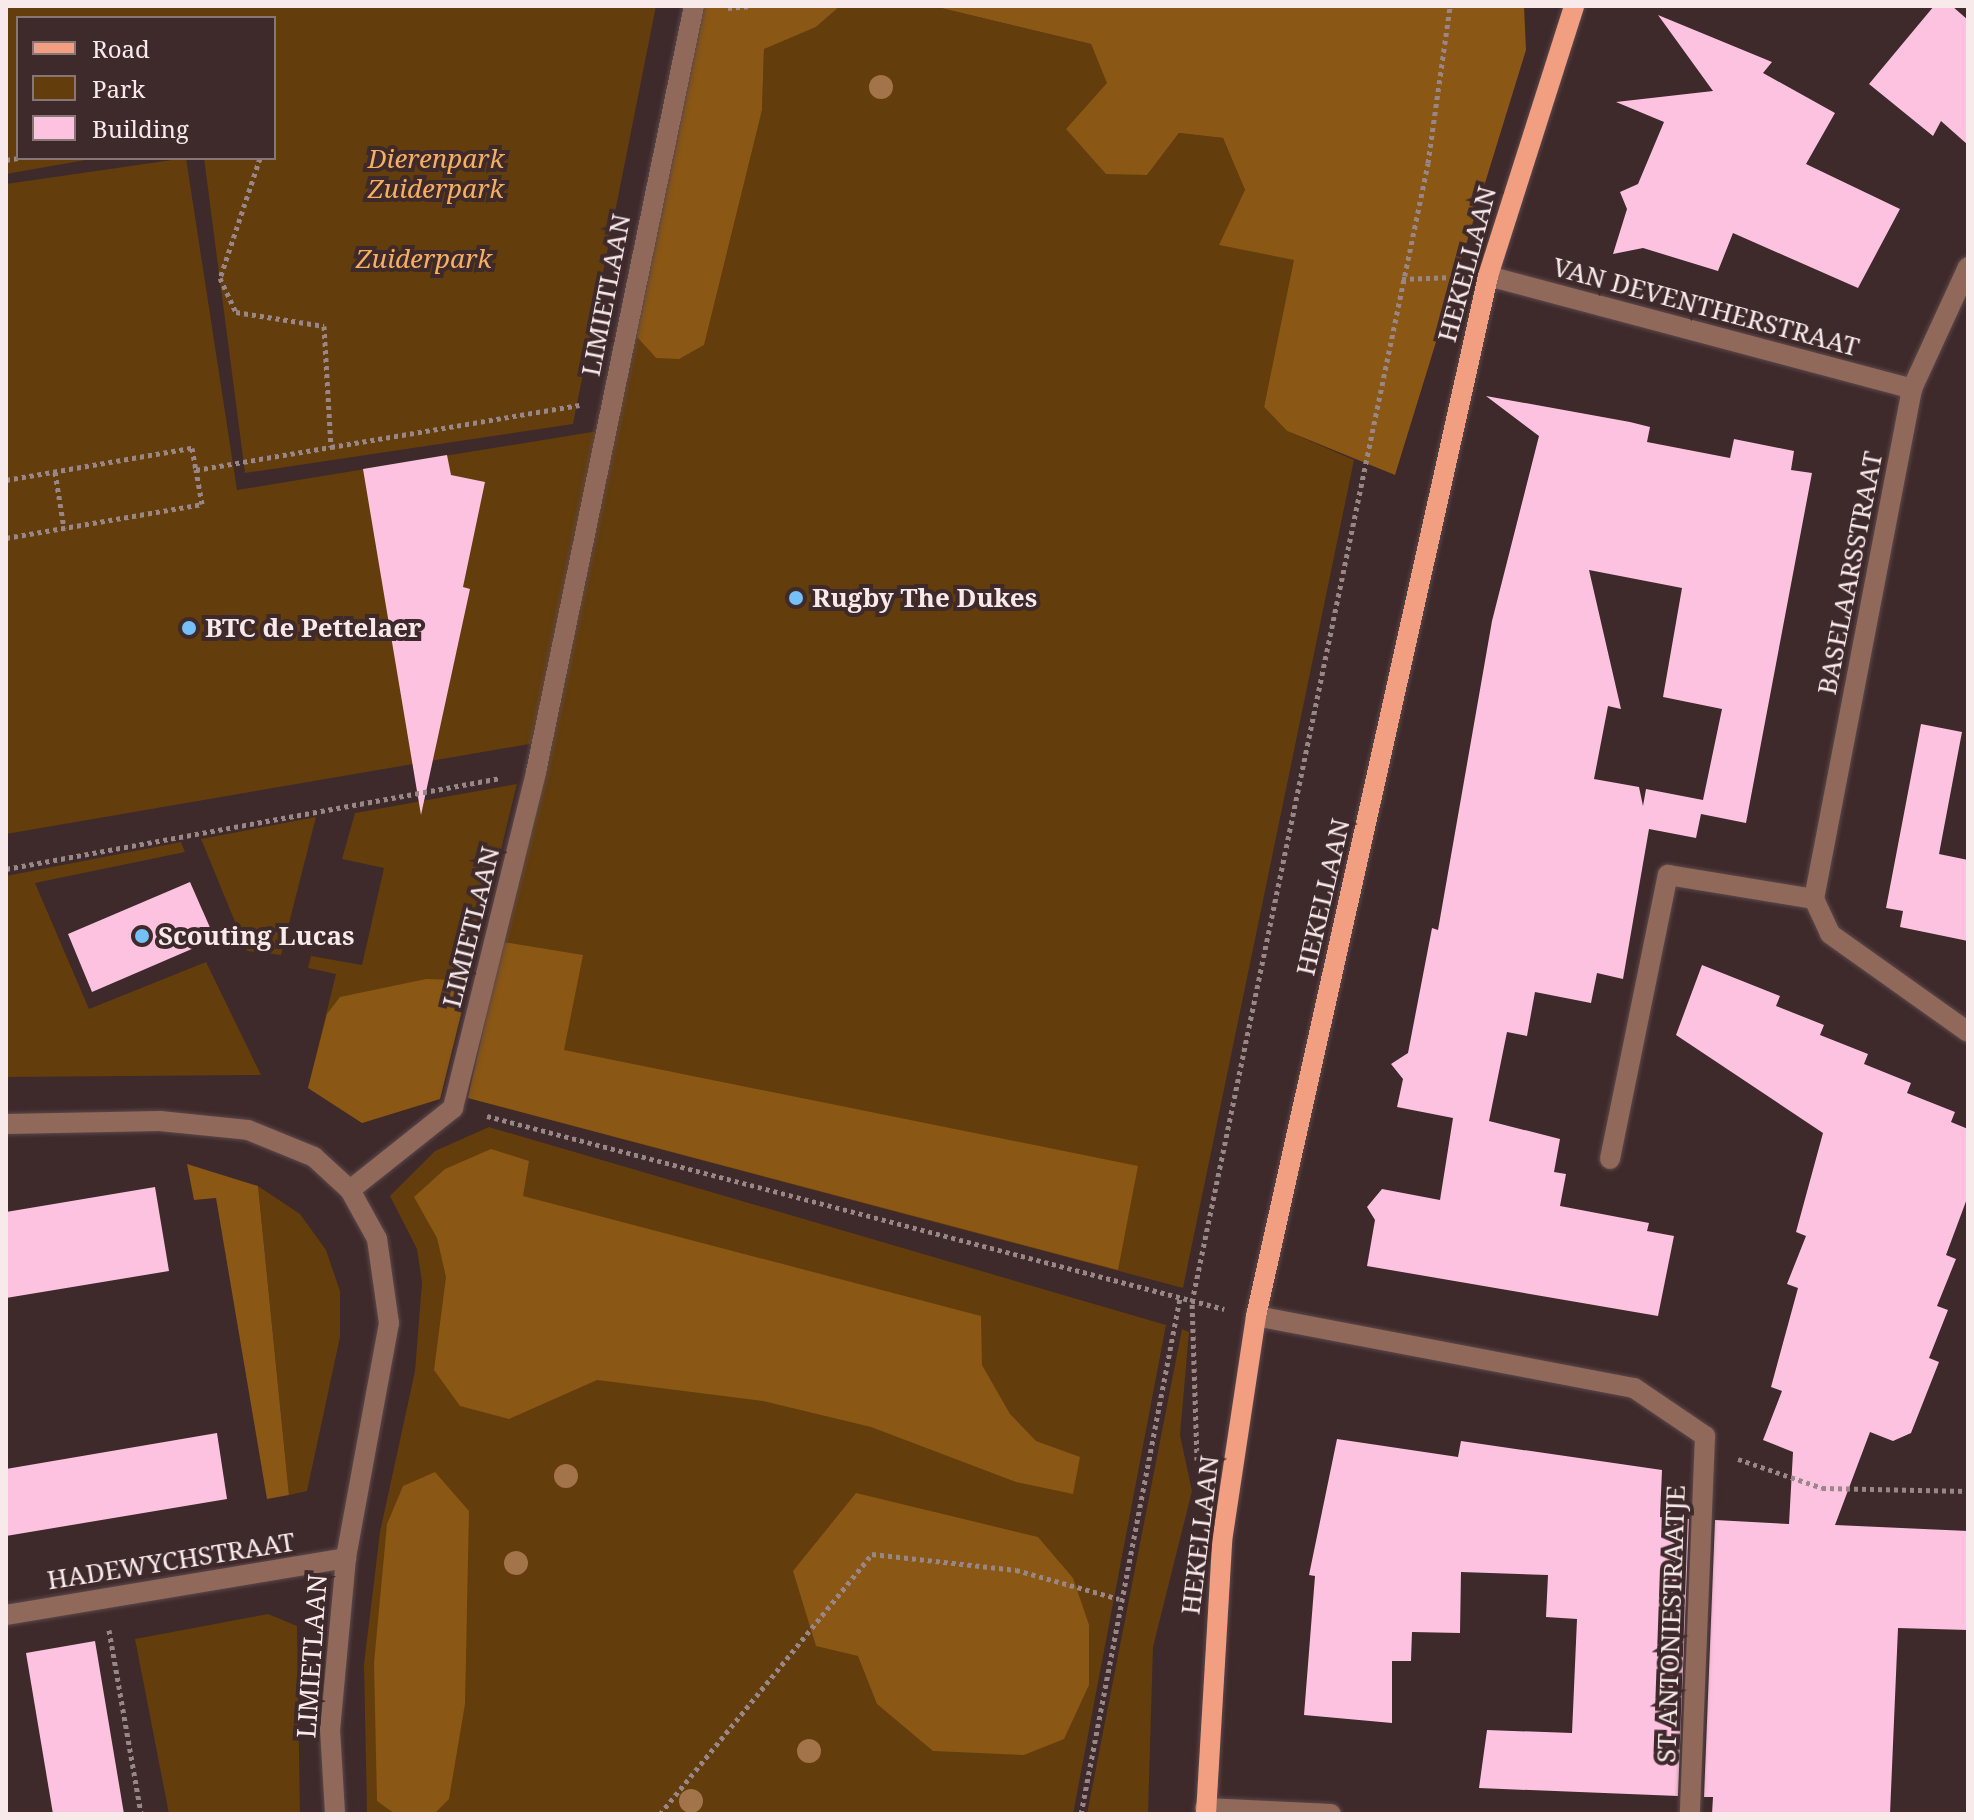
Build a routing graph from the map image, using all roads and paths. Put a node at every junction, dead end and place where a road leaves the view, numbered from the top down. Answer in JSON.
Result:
{"nodes":[{"id":1,"x":694,"y":6,"type":"edge"},
{"id":2,"x":1450,"y":6,"type":"edge"},
{"id":3,"x":1574,"y":6,"type":"edge"},
{"id":4,"x":259,"y":160,"type":"edge"},
{"id":5,"x":1968,"y":267,"type":"edge"},
{"id":6,"x":1488,"y":276,"type":"junction"},
{"id":7,"x":1402,"y":279,"type":"junction"},
{"id":8,"x":1912,"y":389,"type":"junction"},
{"id":9,"x":611,"y":400,"type":"junction"},
{"id":10,"x":331,"y":447,"type":"junction"},
{"id":11,"x":196,"y":470,"type":"junction"},
{"id":12,"x":55,"y":472,"type":"junction"},
{"id":13,"x":6,"y":480,"type":"edge"},
{"id":14,"x":64,"y":528,"type":"junction"},
{"id":15,"x":6,"y":538,"type":"edge"},
{"id":16,"x":536,"y":772,"type":"junction"},
{"id":17,"x":6,"y":869,"type":"edge"},
{"id":18,"x":1814,"y":899,"type":"junction"},
{"id":19,"x":1968,"y":1032,"type":"edge"},
{"id":20,"x":453,"y":1108,"type":"junction"},
{"id":21,"x":6,"y":1124,"type":"edge"},
{"id":22,"x":1610,"y":1159,"type":"dead end"},
{"id":23,"x":350,"y":1190,"type":"junction"},
{"id":24,"x":1180,"y":1298,"type":"junction"},
{"id":25,"x":1192,"y":1302,"type":"junction"},
{"id":26,"x":1256,"y":1316,"type":"junction"},
{"id":27,"x":1705,"y":1436,"type":"junction"},
{"id":28,"x":1191,"y":1440,"type":"dead end"},
{"id":29,"x":1968,"y":1491,"type":"edge"},
{"id":30,"x":346,"y":1558,"type":"junction"},
{"id":31,"x":103,"y":1599,"type":"junction"},
{"id":32,"x":1119,"y":1599,"type":"junction"},
{"id":33,"x":6,"y":1615,"type":"edge"},
{"id":34,"x":1206,"y":1811,"type":"edge"},
{"id":35,"x":141,"y":1814,"type":"edge"},
{"id":36,"x":335,"y":1814,"type":"edge"},
{"id":37,"x":660,"y":1814,"type":"edge"},
{"id":38,"x":1081,"y":1814,"type":"edge"},
{"id":39,"x":1331,"y":1814,"type":"edge"},
{"id":40,"x":1690,"y":1814,"type":"edge"}],
"edges":[{"from":1,"to":9,"type":"street","name":"LIMIETLAAN"},
{"from":2,"to":7,"type":"path"},
{"from":3,"to":6,"type":"main road","name":"HEKELLAAN"},
{"from":4,"to":10,"type":"path"},
{"from":5,"to":8,"type":"street","name":"BASELAARSSTRAAT"},
{"from":6,"to":7,"type":"path"},
{"from":6,"to":8,"type":"street","name":"VAN DEVENTHERSTRAAT"},
{"from":6,"to":26,"type":"main road","name":"HEKELLAAN"},
{"from":7,"to":25,"type":"path"},
{"from":8,"to":18,"type":"street","name":"BASELAARSSTRAAT"},
{"from":9,"to":10,"type":"path"},
{"from":9,"to":16,"type":"street","name":"LIMIETLAAN"},
{"from":10,"to":11,"type":"path"},
{"from":11,"to":12,"type":"path"},
{"from":11,"to":14,"type":"path"},
{"from":12,"to":13,"type":"path"},
{"from":12,"to":14,"type":"path"},
{"from":14,"to":15,"type":"path"},
{"from":16,"to":17,"type":"path"},
{"from":16,"to":20,"type":"street","name":"LIMIETLAAN"},
{"from":18,"to":19,"type":"street"},
{"from":18,"to":22,"type":"street"},
{"from":20,"to":23,"type":"street"},
{"from":20,"to":24,"type":"path"},
{"from":21,"to":23,"type":"street","name":"LIMIETLAAN"},
{"from":23,"to":30,"type":"street","name":"LIMIETLAAN"},
{"from":24,"to":25,"type":"path"},
{"from":24,"to":32,"type":"path"},
{"from":25,"to":28,"type":"path"},
{"from":26,"to":27,"type":"street"},
{"from":26,"to":34,"type":"main road","name":"HEKELLAAN"},
{"from":27,"to":29,"type":"path"},
{"from":27,"to":40,"type":"street","name":"ST ANTONIESTRAATJE"},
{"from":30,"to":31,"type":"street","name":"HADEWYCHSTRAAT"},
{"from":30,"to":36,"type":"street","name":"LIMIETLAAN"},
{"from":31,"to":33,"type":"street","name":"HADEWYCHSTRAAT"},
{"from":31,"to":35,"type":"path"},
{"from":32,"to":37,"type":"path"},
{"from":32,"to":38,"type":"path"},
{"from":34,"to":39,"type":"street"}]}
